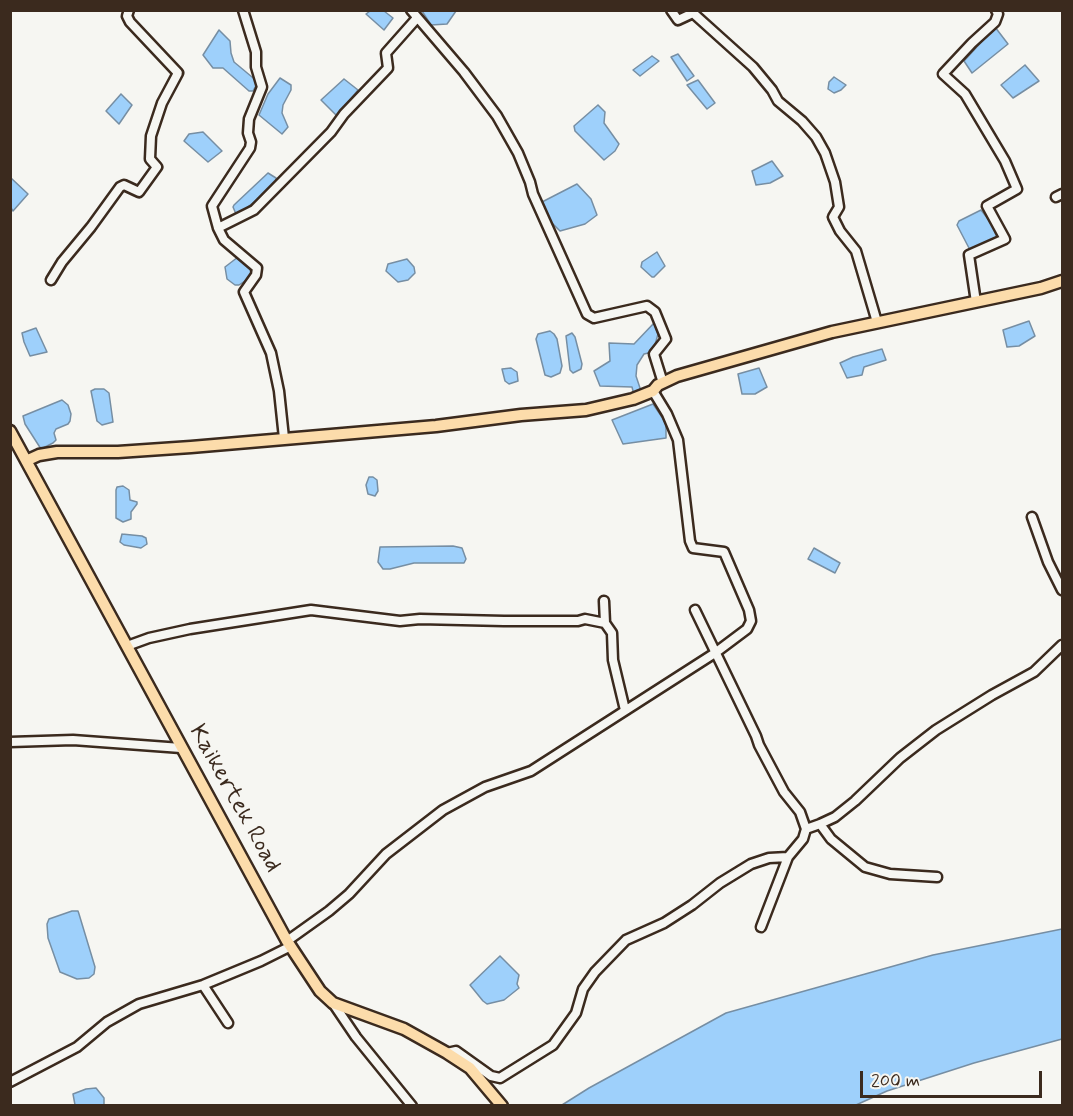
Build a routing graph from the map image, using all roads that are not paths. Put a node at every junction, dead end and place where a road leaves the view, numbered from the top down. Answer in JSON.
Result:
{"nodes":[{"id":1,"x":129,"y":10,"type":"edge"},
{"id":2,"x":243,"y":10,"type":"edge"},
{"id":3,"x":671,"y":10,"type":"edge"},
{"id":4,"x":996,"y":10,"type":"edge"},
{"id":5,"x":414,"y":14,"type":"edge"},
{"id":6,"x":218,"y":228,"type":"junction"},
{"id":7,"x":51,"y":280,"type":"dead end"},
{"id":8,"x":1062,"y":281,"type":"edge"},
{"id":9,"x":976,"y":302,"type":"junction"},
{"id":10,"x":877,"y":322,"type":"junction"},
{"id":11,"x":663,"y":383,"type":"junction"},
{"id":12,"x":653,"y":391,"type":"junction"},
{"id":13,"x":10,"y":431,"type":"edge"},
{"id":14,"x":284,"y":438,"type":"junction"},
{"id":15,"x":28,"y":460,"type":"junction"},
{"id":16,"x":1032,"y":517,"type":"dead end"},
{"id":17,"x":1062,"y":590,"type":"edge"},
{"id":18,"x":604,"y":601,"type":"dead end"},
{"id":19,"x":695,"y":610,"type":"dead end"},
{"id":20,"x":605,"y":623,"type":"junction"},
{"id":21,"x":1062,"y":645,"type":"edge"},
{"id":22,"x":127,"y":646,"type":"junction"},
{"id":23,"x":715,"y":653,"type":"junction"},
{"id":24,"x":625,"y":710,"type":"junction"},
{"id":25,"x":10,"y":742,"type":"edge"},
{"id":26,"x":181,"y":748,"type":"junction"},
{"id":27,"x":820,"y":824,"type":"junction"},
{"id":28,"x":806,"y":829,"type":"junction"},
{"id":29,"x":788,"y":857,"type":"junction"},
{"id":30,"x":937,"y":877,"type":"dead end"},
{"id":31,"x":761,"y":927,"type":"dead end"},
{"id":32,"x":289,"y":943,"type":"junction"},
{"id":33,"x":203,"y":985,"type":"junction"},
{"id":34,"x":333,"y":1003,"type":"junction"},
{"id":35,"x":228,"y":1023,"type":"dead end"},
{"id":36,"x":447,"y":1053,"type":"junction"},
{"id":37,"x":10,"y":1082,"type":"edge"},
{"id":38,"x":412,"y":1106,"type":"edge"},
{"id":39,"x":502,"y":1106,"type":"edge"}],
"edges":[{"from":1,"to":7,"type":"street"},
{"from":2,"to":6,"type":"street"},
{"from":3,"to":10,"type":"street"},
{"from":4,"to":9,"type":"street"},
{"from":5,"to":6,"type":"street"},
{"from":5,"to":11,"type":"street"},
{"from":6,"to":14,"type":"street"},
{"from":8,"to":9,"type":"main road"},
{"from":9,"to":10,"type":"main road"},
{"from":10,"to":11,"type":"main road"},
{"from":11,"to":12,"type":"main road"},
{"from":12,"to":14,"type":"main road"},
{"from":12,"to":23,"type":"street"},
{"from":13,"to":15,"type":"main road","name":"Kaikertek Road"},
{"from":14,"to":15,"type":"main road"},
{"from":15,"to":22,"type":"main road","name":"Kaikertek Road"},
{"from":16,"to":17,"type":"street"},
{"from":18,"to":20,"type":"street"},
{"from":19,"to":23,"type":"street"},
{"from":20,"to":22,"type":"street"},
{"from":20,"to":24,"type":"street"},
{"from":21,"to":27,"type":"street"},
{"from":22,"to":26,"type":"main road","name":"Kaikertek Road"},
{"from":23,"to":24,"type":"street"},
{"from":23,"to":28,"type":"street"},
{"from":24,"to":32,"type":"street"},
{"from":25,"to":26,"type":"street"},
{"from":26,"to":32,"type":"main road","name":"Kaikertek Road"},
{"from":27,"to":28,"type":"street"},
{"from":27,"to":30,"type":"street"},
{"from":28,"to":29,"type":"street"},
{"from":29,"to":31,"type":"street"},
{"from":29,"to":36,"type":"street"},
{"from":32,"to":33,"type":"street"},
{"from":32,"to":34,"type":"main road","name":"Kaikertek Road"},
{"from":33,"to":35,"type":"street"},
{"from":33,"to":37,"type":"street"},
{"from":34,"to":36,"type":"main road","name":"Kaikertek Road"},
{"from":34,"to":38,"type":"street"},
{"from":36,"to":39,"type":"main road","name":"Kaikertek Road"}]}
